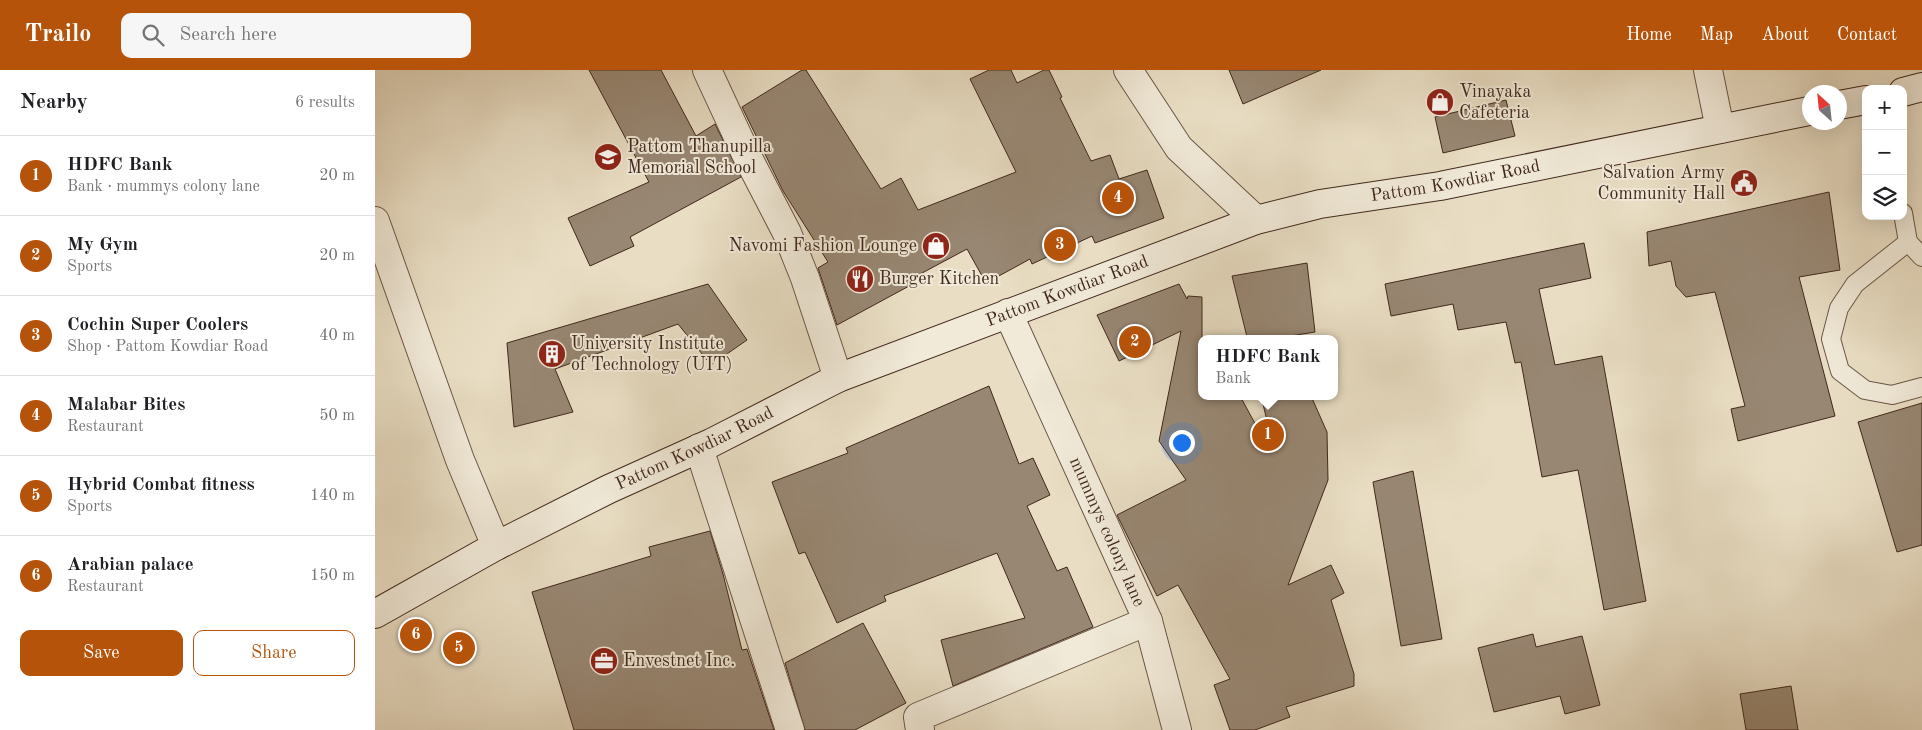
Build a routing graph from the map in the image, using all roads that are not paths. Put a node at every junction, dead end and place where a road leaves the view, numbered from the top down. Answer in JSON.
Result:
{"nodes":[{"id":1,"x":707,"y":70,"type":"edge"},
{"id":2,"x":1129,"y":70,"type":"edge"},
{"id":3,"x":1708,"y":70,"type":"edge"},
{"id":4,"x":1922,"y":87,"type":"edge"},
{"id":5,"x":1907,"y":91,"type":"edge"},
{"id":6,"x":1862,"y":101,"type":"edge"},
{"id":7,"x":1847,"y":104,"type":"edge"},
{"id":8,"x":1802,"y":112,"type":"edge"},
{"id":9,"x":1720,"y":129,"type":"junction"},
{"id":10,"x":1256,"y":220,"type":"junction"},
{"id":11,"x":1904,"y":220,"type":"edge"},
{"id":12,"x":375,"y":221,"type":"edge"},
{"id":13,"x":1908,"y":242,"type":"junction"},
{"id":14,"x":1922,"y":257,"type":"edge"},
{"id":15,"x":1008,"y":313,"type":"junction"},
{"id":16,"x":838,"y":378,"type":"junction"},
{"id":17,"x":1922,"y":387,"type":"edge"},
{"id":18,"x":699,"y":448,"type":"junction"},
{"id":19,"x":496,"y":546,"type":"junction"},
{"id":20,"x":375,"y":614,"type":"edge"},
{"id":21,"x":1148,"y":621,"type":"junction"},
{"id":22,"x":789,"y":730,"type":"edge"},
{"id":23,"x":920,"y":730,"type":"edge"},
{"id":24,"x":1177,"y":730,"type":"edge"}],
"edges":[{"from":1,"to":16,"type":"street"},
{"from":2,"to":10,"type":"street"},
{"from":3,"to":9,"type":"street"},
{"from":4,"to":5,"type":"street"},
{"from":6,"to":7,"type":"street"},
{"from":8,"to":9,"type":"street","name":"Pattom Kowdiar Road"},
{"from":9,"to":10,"type":"street","name":"Pattom Kowdiar Road"},
{"from":10,"to":15,"type":"street","name":"Pattom Kowdiar Road"},
{"from":11,"to":13,"type":"lane"},
{"from":12,"to":19,"type":"street"},
{"from":13,"to":14,"type":"lane"},
{"from":13,"to":17,"type":"lane"},
{"from":15,"to":16,"type":"street","name":"Pattom Kowdiar Road"},
{"from":15,"to":21,"type":"street","name":"mummys colony lane"},
{"from":16,"to":18,"type":"street","name":"Pattom Kowdiar Road"},
{"from":18,"to":19,"type":"street","name":"Pattom Kowdiar Road"},
{"from":18,"to":22,"type":"street"},
{"from":19,"to":20,"type":"street","name":"Pattom Kowdiar Road"},
{"from":21,"to":23,"type":"street","name":"mummys colony lane"},
{"from":21,"to":24,"type":"street"}]}
